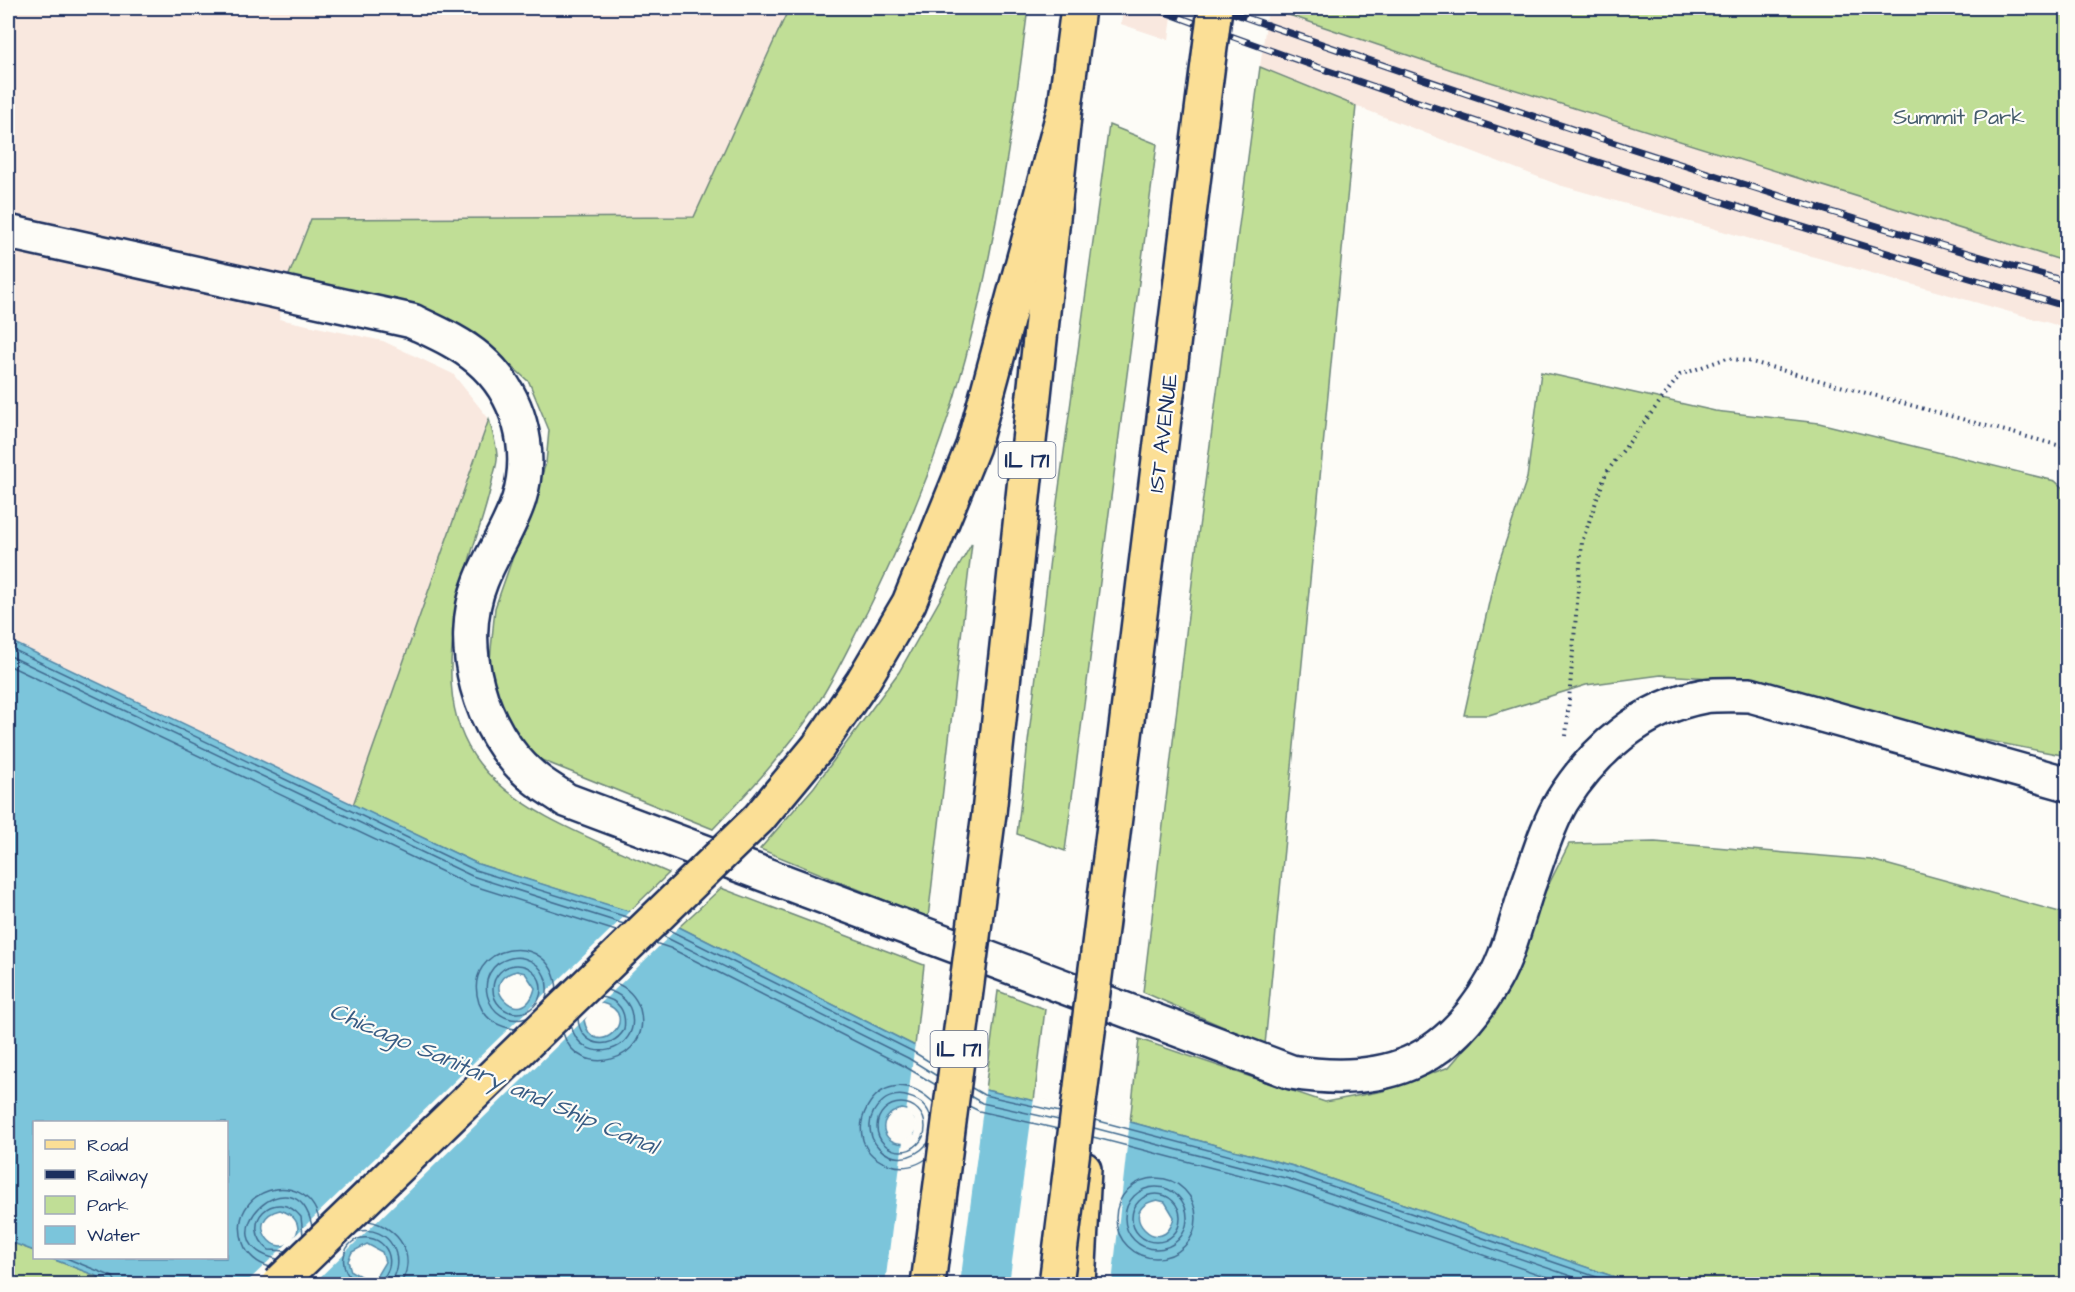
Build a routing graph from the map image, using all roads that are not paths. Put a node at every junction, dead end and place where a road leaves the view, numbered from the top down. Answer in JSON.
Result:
{"nodes":[{"id":1,"x":1078,"y":8,"type":"edge"},
{"id":2,"x":1215,"y":8,"type":"edge"},
{"id":3,"x":1065,"y":107,"type":"junction"},
{"id":4,"x":8,"y":232,"type":"edge"},
{"id":5,"x":2067,"y":784,"type":"edge"},
{"id":6,"x":1091,"y":1022,"type":"junction"},
{"id":7,"x":278,"y":1284,"type":"edge"},
{"id":8,"x":928,"y":1284,"type":"edge"},
{"id":9,"x":1056,"y":1284,"type":"edge"},
{"id":10,"x":1078,"y":1284,"type":"edge"}],
"edges":[{"from":1,"to":3,"type":"main road","number":"IL 171"},
{"from":2,"to":6,"type":"main road","name":"1ST AVENUE","bridge":true},
{"from":3,"to":7,"type":"main road","bridge":true},
{"from":3,"to":8,"type":"main road","number":"IL 171","bridge":true},
{"from":4,"to":5,"type":"lane"},
{"from":6,"to":9,"type":"main road","bridge":true},
{"from":6,"to":10,"type":"main road","bridge":true}]}
